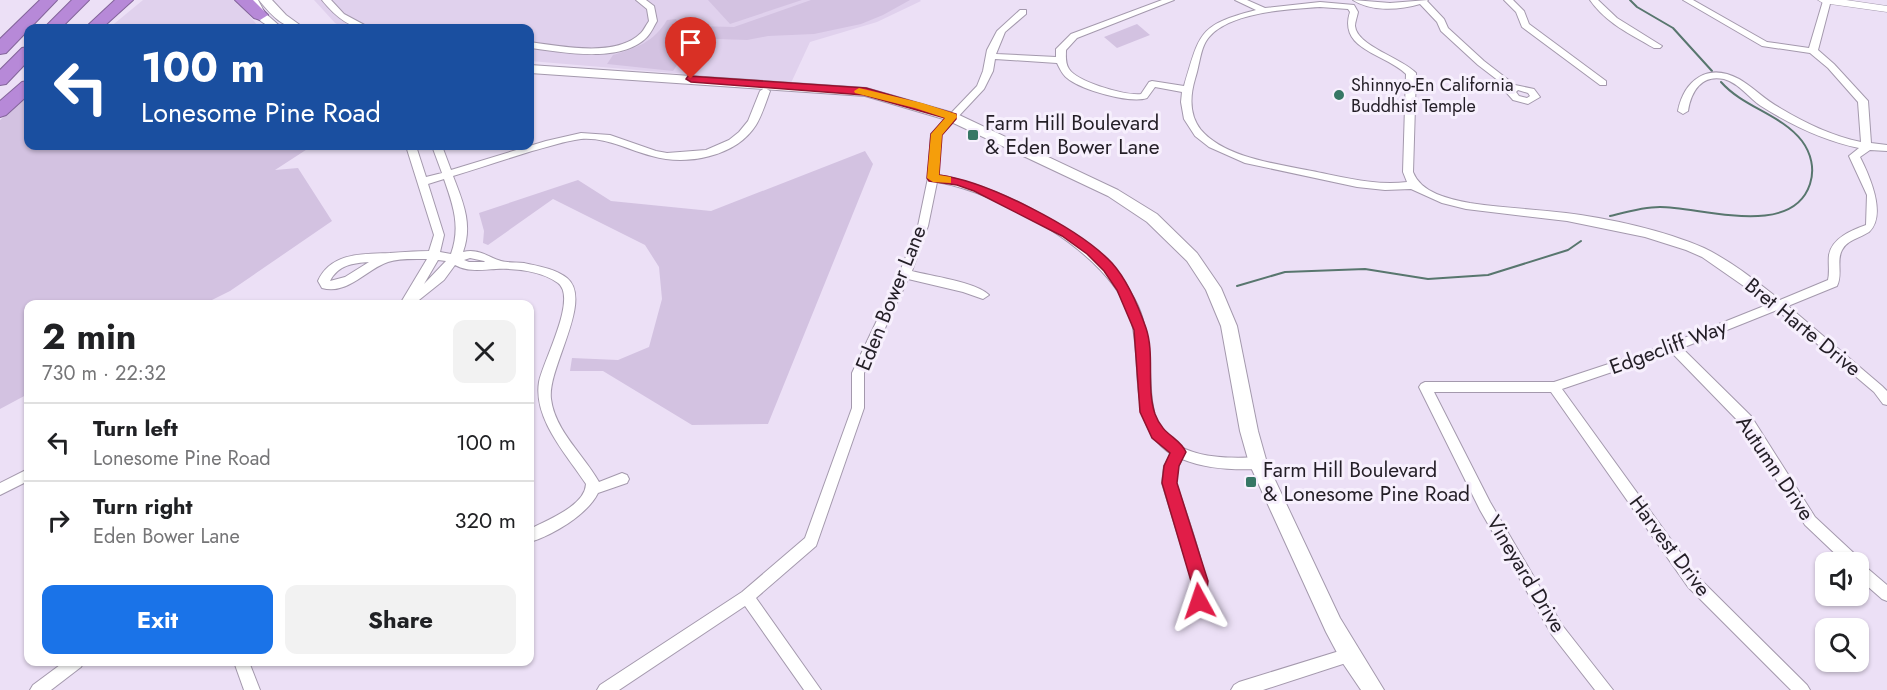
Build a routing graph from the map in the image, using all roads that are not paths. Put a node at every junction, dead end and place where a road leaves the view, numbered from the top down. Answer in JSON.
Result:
{"nodes":[{"id":1,"x":28,"y":0,"type":"edge"},
{"id":2,"x":49,"y":0,"type":"edge"},
{"id":3,"x":81,"y":0,"type":"edge"},
{"id":4,"x":125,"y":0,"type":"edge"},
{"id":5,"x":243,"y":0,"type":"edge"},
{"id":6,"x":326,"y":0,"type":"edge"},
{"id":7,"x":640,"y":0,"type":"edge"},
{"id":8,"x":1170,"y":0,"type":"edge"},
{"id":9,"x":1239,"y":0,"type":"edge"},
{"id":10,"x":1357,"y":0,"type":"edge"},
{"id":11,"x":1508,"y":0,"type":"edge"},
{"id":12,"x":1594,"y":0,"type":"edge"},
{"id":13,"x":1687,"y":0,"type":"edge"},
{"id":14,"x":1423,"y":1,"type":"edge"},
{"id":15,"x":1825,"y":1,"type":"edge"},
{"id":16,"x":259,"y":5,"type":"edge"},
{"id":17,"x":1261,"y":9,"type":"junction"},
{"id":18,"x":1887,"y":9,"type":"edge"},
{"id":19,"x":1023,"y":12,"type":"dead end"},
{"id":20,"x":25,"y":24,"type":"edge"},
{"id":21,"x":56,"y":24,"type":"edge"},
{"id":22,"x":98,"y":24,"type":"edge"},
{"id":23,"x":273,"y":24,"type":"edge"},
{"id":24,"x":292,"y":24,"type":"edge"},
{"id":25,"x":358,"y":24,"type":"edge"},
{"id":26,"x":24,"y":25,"type":"edge"},
{"id":27,"x":0,"y":34,"type":"edge"},
{"id":28,"x":534,"y":45,"type":"edge"},
{"id":29,"x":1657,"y":45,"type":"dead end"},
{"id":30,"x":0,"y":49,"type":"edge"},
{"id":31,"x":1813,"y":51,"type":"junction"},
{"id":32,"x":991,"y":53,"type":"junction"},
{"id":33,"x":24,"y":56,"type":"edge"},
{"id":34,"x":1060,"y":57,"type":"junction"},
{"id":35,"x":534,"y":69,"type":"edge"},
{"id":36,"x":534,"y":76,"type":"edge"},
{"id":37,"x":0,"y":80,"type":"edge"},
{"id":38,"x":1603,"y":83,"type":"dead end"},
{"id":39,"x":1514,"y":88,"type":"dead end"},
{"id":40,"x":24,"y":90,"type":"edge"},
{"id":41,"x":1188,"y":90,"type":"junction"},
{"id":42,"x":765,"y":91,"type":"junction"},
{"id":43,"x":879,"y":97,"type":"junction"},
{"id":44,"x":0,"y":111,"type":"edge"},
{"id":45,"x":1683,"y":111,"type":"dead end"},
{"id":46,"x":952,"y":117,"type":"junction"},
{"id":47,"x":534,"y":148,"type":"edge"},
{"id":48,"x":1866,"y":148,"type":"junction"},
{"id":49,"x":1887,"y":148,"type":"edge"},
{"id":50,"x":412,"y":150,"type":"edge"},
{"id":51,"x":438,"y":150,"type":"edge"},
{"id":52,"x":527,"y":150,"type":"edge"},
{"id":53,"x":447,"y":174,"type":"junction"},
{"id":54,"x":933,"y":178,"type":"junction"},
{"id":55,"x":423,"y":182,"type":"junction"},
{"id":56,"x":1413,"y":184,"type":"junction"},
{"id":57,"x":435,"y":255,"type":"junction"},
{"id":58,"x":387,"y":258,"type":"junction"},
{"id":59,"x":456,"y":258,"type":"junction"},
{"id":60,"x":905,"y":274,"type":"junction"},
{"id":61,"x":983,"y":295,"type":"dead end"},
{"id":62,"x":407,"y":300,"type":"edge"},
{"id":63,"x":410,"y":300,"type":"edge"},
{"id":64,"x":1779,"y":304,"type":"junction"},
{"id":65,"x":1673,"y":346,"type":"junction"},
{"id":66,"x":1425,"y":387,"type":"joint"},
{"id":67,"x":1554,"y":387,"type":"junction"},
{"id":68,"x":1887,"y":400,"type":"edge"},
{"id":69,"x":1179,"y":452,"type":"junction"},
{"id":70,"x":1258,"y":463,"type":"junction"},
{"id":71,"x":24,"y":477,"type":"edge"},
{"id":72,"x":622,"y":478,"type":"dead end"},
{"id":73,"x":0,"y":489,"type":"edge"},
{"id":74,"x":594,"y":489,"type":"junction"},
{"id":75,"x":534,"y":534,"type":"edge"},
{"id":76,"x":1843,"y":552,"type":"edge"},
{"id":77,"x":1869,"y":578,"type":"edge"},
{"id":78,"x":1887,"y":594,"type":"edge"},
{"id":79,"x":747,"y":597,"type":"junction"},
{"id":80,"x":1199,"y":601,"type":"dead end"},
{"id":81,"x":1349,"y":656,"type":"junction"},
{"id":82,"x":71,"y":666,"type":"edge"},
{"id":83,"x":243,"y":666,"type":"edge"},
{"id":84,"x":38,"y":690,"type":"edge"},
{"id":85,"x":252,"y":690,"type":"edge"},
{"id":86,"x":605,"y":690,"type":"edge"},
{"id":87,"x":813,"y":690,"type":"edge"},
{"id":88,"x":1239,"y":690,"type":"edge"},
{"id":89,"x":1373,"y":690,"type":"edge"},
{"id":90,"x":1605,"y":690,"type":"edge"},
{"id":91,"x":1802,"y":690,"type":"edge"}],
"edges":[{"from":1,"to":27,"type":"highway"},
{"from":2,"to":20,"type":"highway"},
{"from":3,"to":21,"type":"highway"},
{"from":4,"to":22,"type":"highway"},
{"from":5,"to":16,"type":"highway"},
{"from":6,"to":25,"type":"street"},
{"from":7,"to":28,"type":"street"},
{"from":8,"to":34,"type":"street"},
{"from":9,"to":17,"type":"street"},
{"from":10,"to":14,"type":"street"},
{"from":11,"to":38,"type":"street"},
{"from":12,"to":29,"type":"street"},
{"from":13,"to":31,"type":"street"},
{"from":14,"to":39,"type":"street"},
{"from":15,"to":18,"type":"street"},
{"from":15,"to":31,"type":"street"},
{"from":16,"to":23,"type":"main road"},
{"from":16,"to":24,"type":"main road"},
{"from":17,"to":41,"type":"street"},
{"from":17,"to":56,"type":"street"},
{"from":19,"to":32,"type":"street","name":"Eden Bower Lane"},
{"from":26,"to":30,"type":"highway"},
{"from":31,"to":48,"type":"street","name":"Edgecliff Way"},
{"from":32,"to":34,"type":"street"},
{"from":32,"to":46,"type":"street","name":"Eden Bower Lane"},
{"from":33,"to":37,"type":"highway"},
{"from":34,"to":41,"type":"street"},
{"from":35,"to":43,"type":"main road"},
{"from":36,"to":42,"type":"main road"},
{"from":40,"to":44,"type":"highway"},
{"from":41,"to":56,"type":"street"},
{"from":42,"to":43,"type":"main road"},
{"from":42,"to":47,"type":"street"},
{"from":43,"to":46,"type":"main road"},
{"from":45,"to":48,"type":"street"},
{"from":46,"to":54,"type":"street","name":"Eden Bower Lane"},
{"from":46,"to":70,"type":"main road"},
{"from":48,"to":49,"type":"street"},
{"from":48,"to":64,"type":"street","name":"Edgecliff Way"},
{"from":50,"to":55,"type":"street"},
{"from":51,"to":53,"type":"street"},
{"from":52,"to":53,"type":"street"},
{"from":53,"to":55,"type":"street"},
{"from":53,"to":59,"type":"street"},
{"from":54,"to":60,"type":"street","name":"Eden Bower Lane"},
{"from":54,"to":69,"type":"street"},
{"from":55,"to":57,"type":"street"},
{"from":56,"to":64,"type":"street","name":"Bret Harte Drive"},
{"from":57,"to":58,"type":"street"},
{"from":57,"to":59,"type":"street"},
{"from":57,"to":62,"type":"street"},
{"from":58,"to":58,"type":"street"},
{"from":59,"to":63,"type":"street"},
{"from":59,"to":74,"type":"street"},
{"from":60,"to":61,"type":"street"},
{"from":60,"to":79,"type":"street","name":"Eden Bower Lane"},
{"from":64,"to":65,"type":"street","name":"Edgecliff Way"},
{"from":64,"to":68,"type":"street","name":"Bret Harte Drive"},
{"from":65,"to":67,"type":"street","name":"Edgecliff Way"},
{"from":65,"to":76,"type":"street","name":"Autumn Drive"},
{"from":66,"to":67,"type":"street","name":"Edgecliff Way"},
{"from":66,"to":90,"type":"street","name":"Vineyard Drive"},
{"from":67,"to":91,"type":"street","name":"Harvest Drive"},
{"from":69,"to":70,"type":"street"},
{"from":69,"to":80,"type":"street"},
{"from":70,"to":81,"type":"main road"},
{"from":71,"to":73,"type":"street"},
{"from":72,"to":74,"type":"street"},
{"from":74,"to":75,"type":"street"},
{"from":77,"to":78,"type":"street"},
{"from":79,"to":86,"type":"street","name":"Eden Bower Lane"},
{"from":79,"to":87,"type":"street"},
{"from":81,"to":88,"type":"street"},
{"from":81,"to":89,"type":"main road"},
{"from":82,"to":84,"type":"street"},
{"from":83,"to":85,"type":"street"}]}
